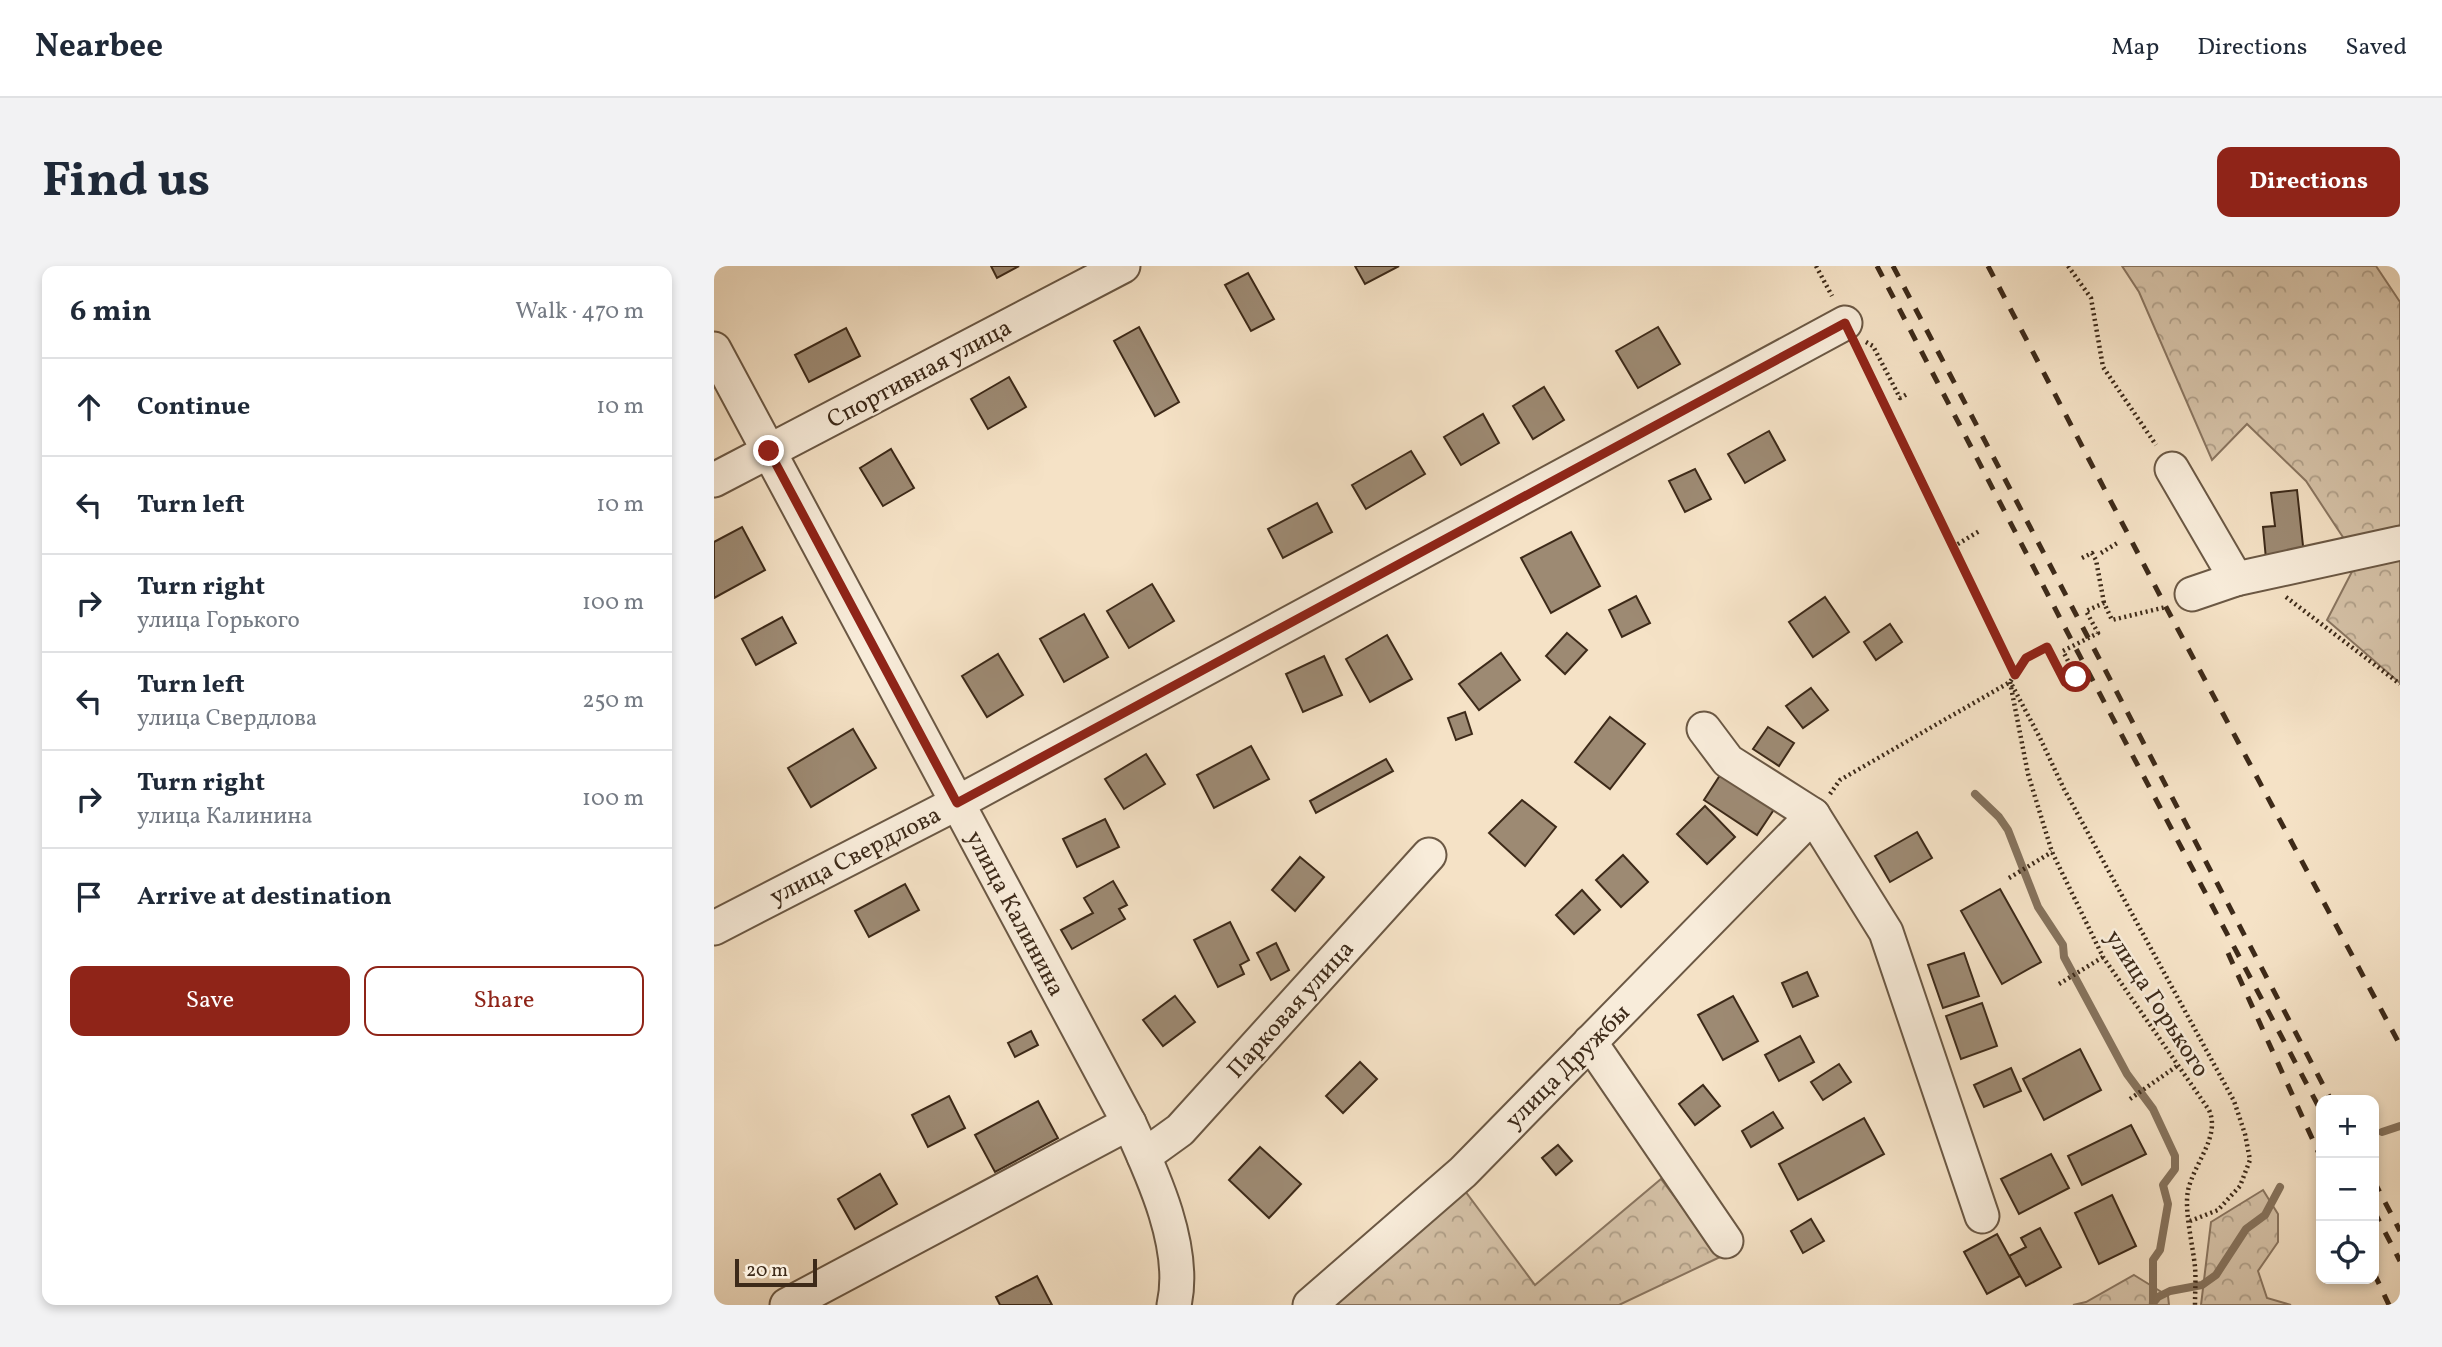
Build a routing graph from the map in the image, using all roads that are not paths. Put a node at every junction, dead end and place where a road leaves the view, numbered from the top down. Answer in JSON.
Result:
{"nodes":[{"id":1,"x":1119,"y":267,"type":"edge"},
{"id":2,"x":1848,"y":327,"type":"road end"},
{"id":3,"x":714,"y":349,"type":"edge"},
{"id":4,"x":769,"y":451,"type":"junction"},
{"id":5,"x":2172,"y":469,"type":"road end"},
{"id":6,"x":714,"y":480,"type":"edge"},
{"id":7,"x":2400,"y":543,"type":"edge"},
{"id":8,"x":2236,"y":579,"type":"junction"},
{"id":9,"x":2179,"y":600,"type":"road end"},
{"id":10,"x":1704,"y":729,"type":"dead end"},
{"id":11,"x":957,"y":803,"type":"junction"},
{"id":12,"x":1813,"y":815,"type":"junction"},
{"id":13,"x":1429,"y":855,"type":"dead end"},
{"id":14,"x":714,"y":928,"type":"edge"},
{"id":15,"x":1590,"y":1042,"type":"junction"},
{"id":16,"x":1129,"y":1123,"type":"junction"},
{"id":17,"x":1144,"y":1156,"type":"junction"},
{"id":18,"x":1982,"y":1216,"type":"dead end"},
{"id":19,"x":1726,"y":1241,"type":"dead end"},
{"id":20,"x":787,"y":1305,"type":"edge"},
{"id":21,"x":1174,"y":1305,"type":"edge"},
{"id":22,"x":1310,"y":1305,"type":"edge"}],
"edges":[{"from":1,"to":4,"type":"street","name":"Спортивная улица"},
{"from":2,"to":11,"type":"street","name":"улица Свердлова"},
{"from":3,"to":4,"type":"street","name":"улица Калинина"},
{"from":4,"to":6,"type":"street","name":"Спортивная улица"},
{"from":4,"to":11,"type":"street","name":"улица Калинина"},
{"from":5,"to":8,"type":"street"},
{"from":7,"to":8,"type":"street"},
{"from":8,"to":9,"type":"street"},
{"from":10,"to":12,"type":"street"},
{"from":11,"to":14,"type":"street","name":"улица Свердлова"},
{"from":11,"to":16,"type":"street","name":"улица Калинина"},
{"from":12,"to":15,"type":"street","name":"улица Дружбы"},
{"from":12,"to":18,"type":"street"},
{"from":13,"to":17,"type":"street","name":"Парковая улица"},
{"from":15,"to":19,"type":"street"},
{"from":15,"to":22,"type":"street","name":"улица Дружбы"},
{"from":16,"to":17,"type":"street","name":"улица Калинина"},
{"from":16,"to":20,"type":"street"},
{"from":17,"to":21,"type":"street","name":"улица Калинина"}]}
